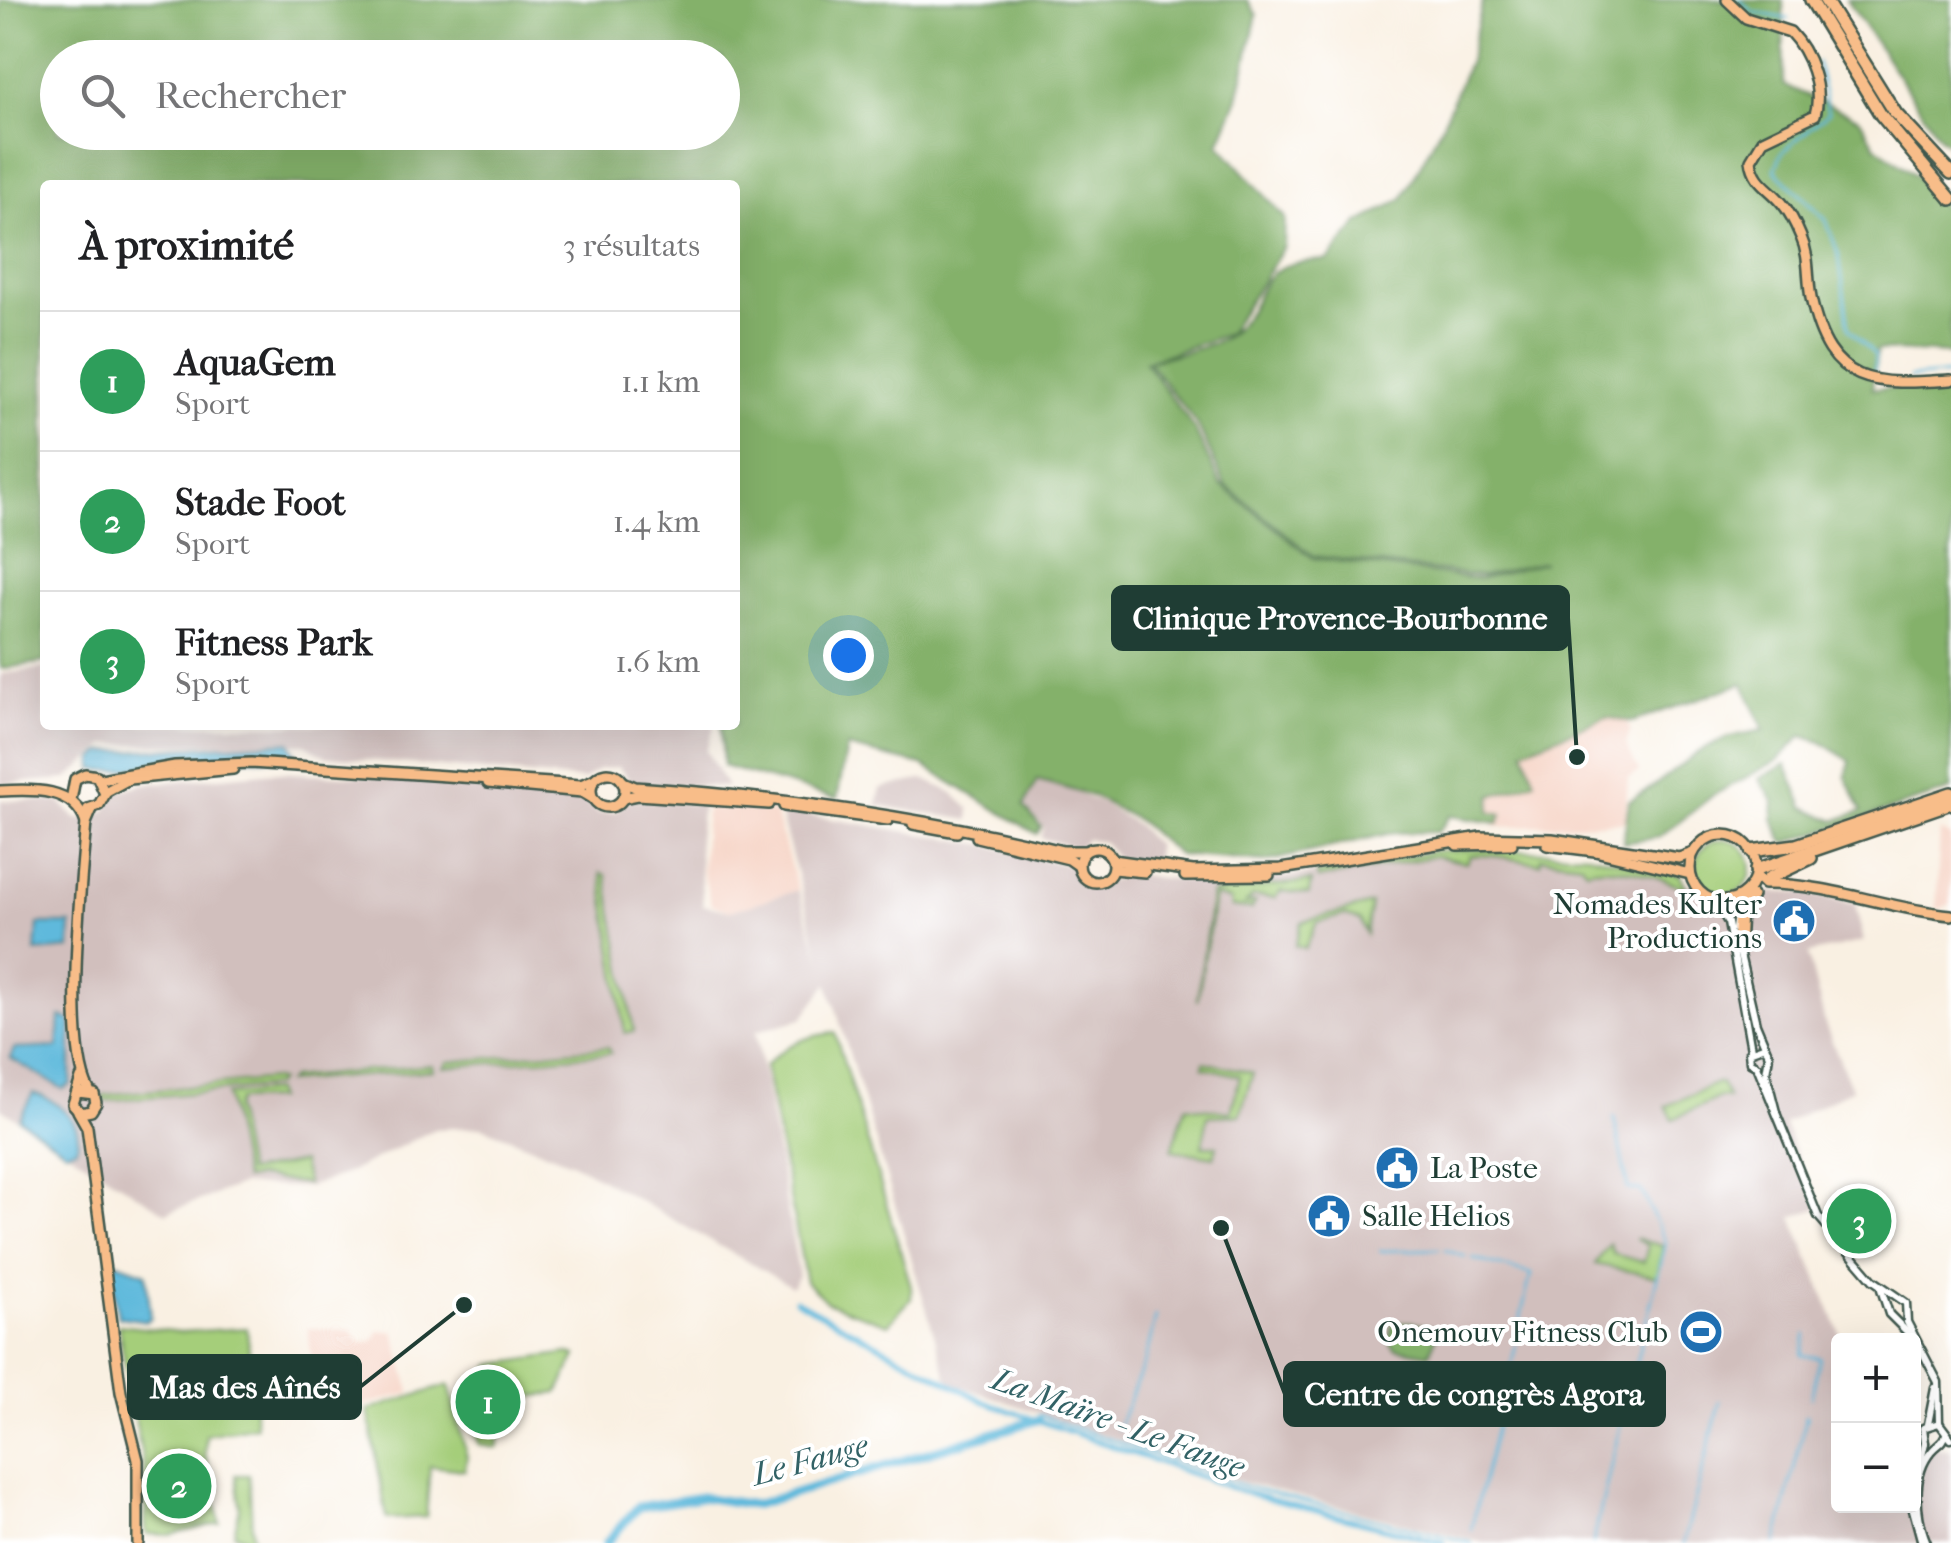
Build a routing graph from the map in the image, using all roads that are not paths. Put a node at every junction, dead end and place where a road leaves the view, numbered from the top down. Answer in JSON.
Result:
{"nodes":[{"id":1,"x":1727,"y":0,"type":"edge"},
{"id":2,"x":1811,"y":0,"type":"edge"},
{"id":3,"x":1825,"y":0,"type":"edge"},
{"id":4,"x":1951,"y":173,"type":"edge"},
{"id":5,"x":1951,"y":199,"type":"edge"},
{"id":6,"x":1951,"y":380,"type":"edge"},
{"id":7,"x":100,"y":779,"type":"junction"},
{"id":8,"x":594,"y":780,"type":"junction"},
{"id":9,"x":623,"y":782,"type":"junction"},
{"id":10,"x":70,"y":787,"type":"junction"},
{"id":11,"x":0,"y":789,"type":"edge"},
{"id":12,"x":105,"y":792,"type":"junction"},
{"id":13,"x":1951,"y":792,"type":"edge"},
{"id":14,"x":592,"y":798,"type":"junction"},
{"id":15,"x":623,"y":798,"type":"junction"},
{"id":16,"x":72,"y":800,"type":"junction"},
{"id":17,"x":1951,"y":803,"type":"edge"},
{"id":18,"x":87,"y":809,"type":"junction"},
{"id":19,"x":1865,"y":834,"type":"junction"},
{"id":20,"x":1085,"y":851,"type":"junction"},
{"id":21,"x":1751,"y":851,"type":"junction"},
{"id":22,"x":1693,"y":853,"type":"junction"},
{"id":23,"x":1113,"y":864,"type":"junction"},
{"id":24,"x":1079,"y":866,"type":"junction"},
{"id":25,"x":1755,"y":873,"type":"junction"},
{"id":26,"x":1690,"y":874,"type":"junction"},
{"id":27,"x":1769,"y":878,"type":"dead end"},
{"id":28,"x":1802,"y":884,"type":"junction"},
{"id":29,"x":1745,"y":894,"type":"junction"},
{"id":30,"x":1714,"y":899,"type":"junction"},
{"id":31,"x":1951,"y":914,"type":"edge"},
{"id":32,"x":1738,"y":948,"type":"joint"},
{"id":33,"x":1763,"y":1047,"type":"junction"},
{"id":34,"x":1751,"y":1049,"type":"junction"},
{"id":35,"x":1767,"y":1062,"type":"junction"},
{"id":36,"x":1757,"y":1066,"type":"junction"},
{"id":37,"x":84,"y":1091,"type":"junction"},
{"id":38,"x":78,"y":1111,"type":"junction"},
{"id":39,"x":91,"y":1111,"type":"junction"},
{"id":40,"x":86,"y":1127,"type":"junction"},
{"id":41,"x":1781,"y":1127,"type":"junction"},
{"id":42,"x":1879,"y":1285,"type":"junction"},
{"id":43,"x":1899,"y":1297,"type":"junction"},
{"id":44,"x":1886,"y":1306,"type":"junction"},
{"id":45,"x":1906,"y":1313,"type":"junction"},
{"id":46,"x":1897,"y":1318,"type":"junction"},
{"id":47,"x":1907,"y":1333,"type":"edge"},
{"id":48,"x":1921,"y":1359,"type":"edge"},
{"id":49,"x":1939,"y":1423,"type":"junction"},
{"id":50,"x":1928,"y":1424,"type":"junction"},
{"id":51,"x":1949,"y":1439,"type":"edge"},
{"id":52,"x":1924,"y":1442,"type":"junction"},
{"id":53,"x":1939,"y":1446,"type":"junction"},
{"id":54,"x":1921,"y":1458,"type":"edge"},
{"id":55,"x":1914,"y":1513,"type":"edge"},
{"id":56,"x":138,"y":1543,"type":"edge"},
{"id":57,"x":1924,"y":1543,"type":"edge"}],
"edges":[{"from":1,"to":6,"type":"main road"},
{"from":2,"to":5,"type":"highway"},
{"from":3,"to":4,"type":"highway"},
{"from":7,"to":8,"type":"main road"},
{"from":7,"to":10,"type":"main road"},
{"from":7,"to":12,"type":"main road"},
{"from":8,"to":9,"type":"main road"},
{"from":8,"to":14,"type":"main road"},
{"from":9,"to":15,"type":"main road"},
{"from":9,"to":20,"type":"main road"},
{"from":10,"to":11,"type":"main road"},
{"from":10,"to":16,"type":"main road"},
{"from":11,"to":16,"type":"main road"},
{"from":12,"to":14,"type":"main road"},
{"from":12,"to":18,"type":"main road"},
{"from":13,"to":21,"type":"highway"},
{"from":14,"to":15,"type":"main road"},
{"from":15,"to":24,"type":"main road"},
{"from":16,"to":18,"type":"main road"},
{"from":17,"to":19,"type":"highway"},
{"from":18,"to":37,"type":"main road"},
{"from":19,"to":25,"type":"highway"},
{"from":19,"to":27,"type":"highway"},
{"from":20,"to":23,"type":"main road"},
{"from":20,"to":24,"type":"main road"},
{"from":21,"to":22,"type":"main road"},
{"from":21,"to":25,"type":"main road"},
{"from":22,"to":23,"type":"main road"},
{"from":22,"to":26,"type":"main road"},
{"from":23,"to":24,"type":"main road"},
{"from":23,"to":26,"type":"main road"},
{"from":25,"to":28,"type":"main road"},
{"from":25,"to":29,"type":"main road"},
{"from":26,"to":30,"type":"main road"},
{"from":28,"to":29,"type":"main road"},
{"from":28,"to":31,"type":"main road"},
{"from":29,"to":30,"type":"main road"},
{"from":29,"to":32,"type":"highway"},
{"from":30,"to":34,"type":"street"},
{"from":32,"to":33,"type":"street"},
{"from":33,"to":34,"type":"street"},
{"from":33,"to":35,"type":"street"},
{"from":34,"to":36,"type":"street"},
{"from":35,"to":36,"type":"street"},
{"from":35,"to":41,"type":"street"},
{"from":36,"to":41,"type":"street"},
{"from":37,"to":38,"type":"main road"},
{"from":37,"to":39,"type":"main road"},
{"from":38,"to":39,"type":"main road"},
{"from":38,"to":40,"type":"main road"},
{"from":39,"to":40,"type":"main road"},
{"from":40,"to":56,"type":"main road"},
{"from":41,"to":42,"type":"street"},
{"from":42,"to":43,"type":"street"},
{"from":42,"to":44,"type":"street"},
{"from":43,"to":44,"type":"street"},
{"from":43,"to":45,"type":"street"},
{"from":44,"to":46,"type":"street"},
{"from":45,"to":46,"type":"street"},
{"from":45,"to":49,"type":"street"},
{"from":46,"to":47,"type":"street"},
{"from":48,"to":50,"type":"street"},
{"from":49,"to":50,"type":"street"},
{"from":49,"to":51,"type":"street"},
{"from":50,"to":52,"type":"street"},
{"from":51,"to":53,"type":"street"},
{"from":52,"to":53,"type":"street"},
{"from":52,"to":54,"type":"street"},
{"from":53,"to":57,"type":"street"},
{"from":55,"to":57,"type":"street"}]}
